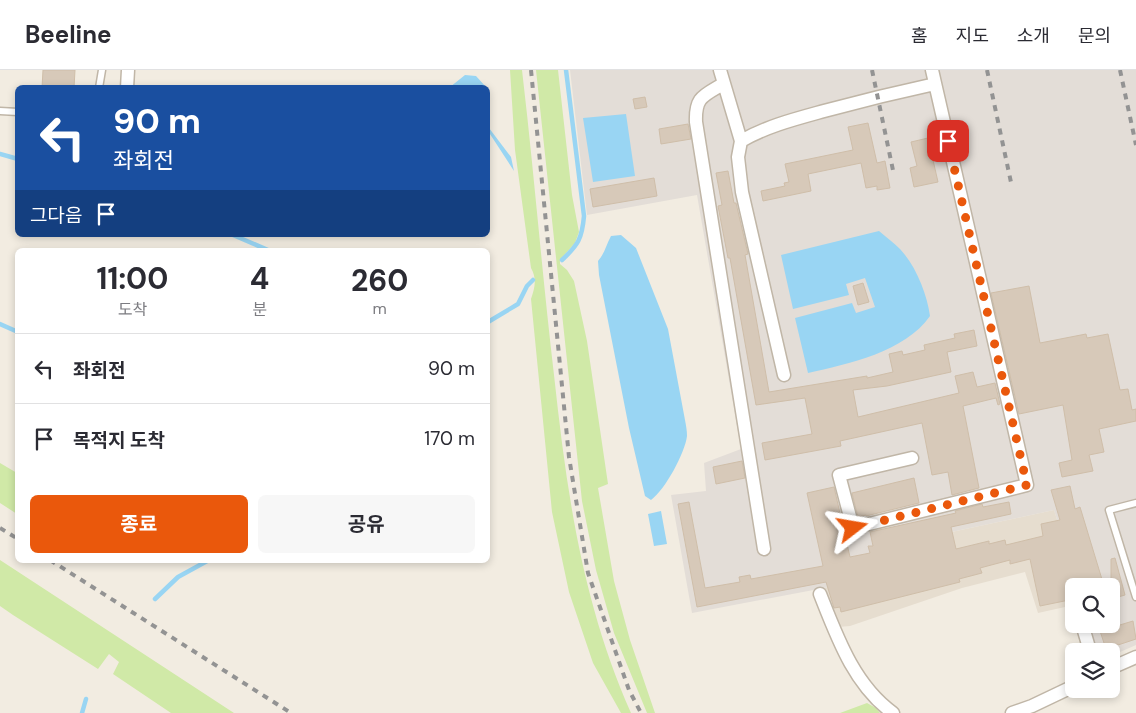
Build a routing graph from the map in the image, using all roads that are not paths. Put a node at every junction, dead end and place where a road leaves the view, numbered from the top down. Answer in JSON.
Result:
{"nodes":[{"id":1,"x":102,"y":70,"type":"edge"},
{"id":2,"x":128,"y":70,"type":"edge"},
{"id":3,"x":720,"y":70,"type":"edge"},
{"id":4,"x":932,"y":70,"type":"edge"},
{"id":5,"x":723,"y":84,"type":"junction"},
{"id":6,"x":935,"y":84,"type":"junction"},
{"id":7,"x":100,"y":85,"type":"edge"},
{"id":8,"x":127,"y":85,"type":"edge"},
{"id":9,"x":0,"y":111,"type":"edge"},
{"id":10,"x":15,"y":112,"type":"edge"},
{"id":11,"x":741,"y":141,"type":"junction"},
{"id":12,"x":784,"y":375,"type":"dead end"},
{"id":13,"x":912,"y":458,"type":"dead end"},
{"id":14,"x":1136,"y":503,"type":"edge"},
{"id":15,"x":764,"y":549,"type":"dead end"},
{"id":16,"x":820,"y":594,"type":"dead end"},
{"id":17,"x":1136,"y":596,"type":"edge"},
{"id":18,"x":1136,"y":658,"type":"edge"},
{"id":19,"x":1120,"y":664,"type":"edge"},
{"id":20,"x":1065,"y":690,"type":"edge"},
{"id":21,"x":893,"y":713,"type":"edge"},
{"id":22,"x":1012,"y":713,"type":"edge"}],
"edges":[{"from":1,"to":7,"type":"lane"},
{"from":2,"to":8,"type":"street"},
{"from":3,"to":5,"type":"street"},
{"from":4,"to":6,"type":"street"},
{"from":5,"to":11,"type":"street"},
{"from":5,"to":15,"type":"street"},
{"from":6,"to":11,"type":"street"},
{"from":6,"to":13,"type":"street"},
{"from":9,"to":10,"type":"lane"},
{"from":11,"to":12,"type":"street"},
{"from":14,"to":17,"type":"lane"},
{"from":16,"to":21,"type":"street"},
{"from":18,"to":19,"type":"street"},
{"from":20,"to":22,"type":"street"}]}
